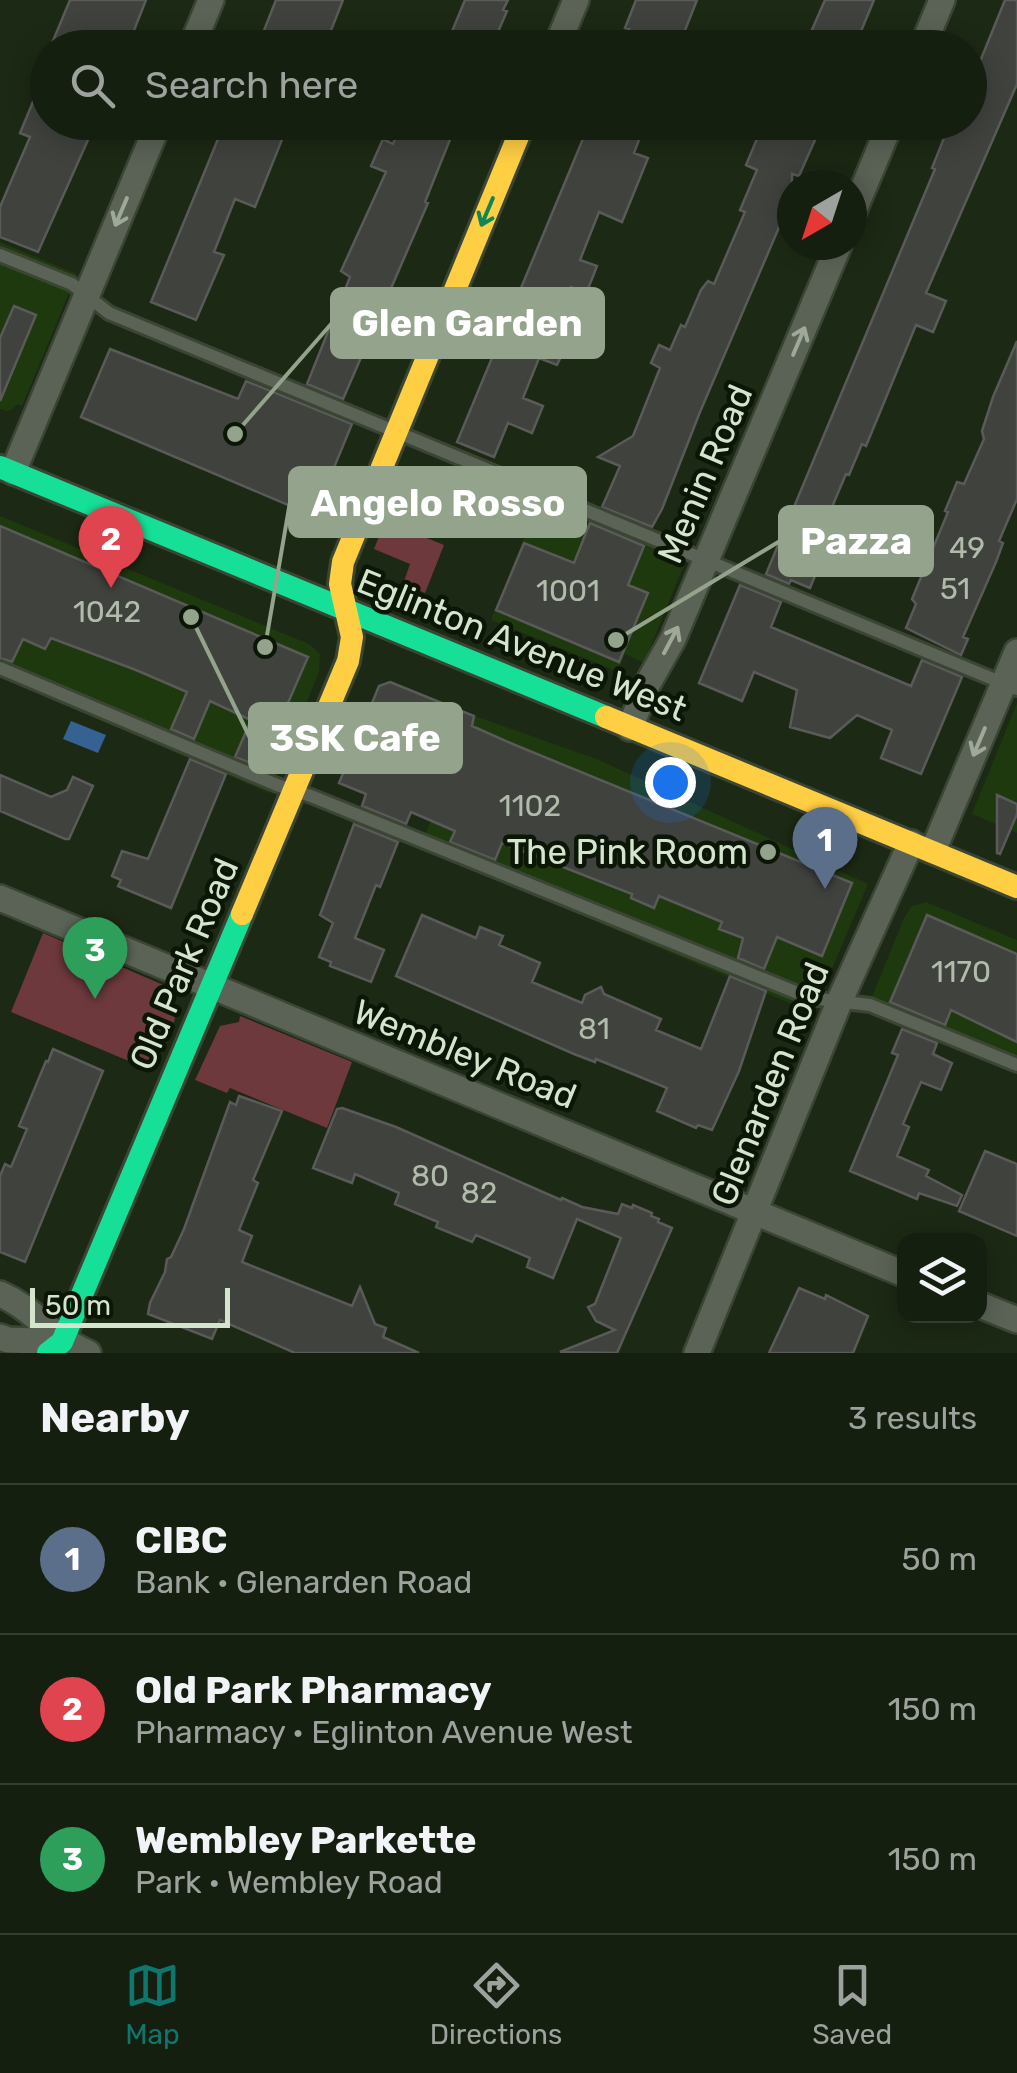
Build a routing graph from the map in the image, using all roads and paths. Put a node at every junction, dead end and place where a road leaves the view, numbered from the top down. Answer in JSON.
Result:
{"nodes":[{"id":1,"x":211,"y":0,"type":"edge"},
{"id":2,"x":576,"y":0,"type":"edge"},
{"id":3,"x":942,"y":0,"type":"edge"},
{"id":4,"x":198,"y":30,"type":"edge"},
{"id":5,"x":564,"y":30,"type":"edge"},
{"id":6,"x":930,"y":30,"type":"edge"},
{"id":7,"x":151,"y":140,"type":"edge"},
{"id":8,"x":517,"y":140,"type":"edge"},
{"id":9,"x":883,"y":140,"type":"edge"},
{"id":10,"x":867,"y":179,"type":"edge"},
{"id":11,"x":0,"y":254,"type":"edge"},
{"id":12,"x":834,"y":260,"type":"edge"},
{"id":13,"x":86,"y":296,"type":"junction"},
{"id":14,"x":395,"y":432,"type":"junction"},
{"id":15,"x":6,"y":470,"type":"edge"},
{"id":16,"x":707,"y":561,"type":"junction"},
{"id":17,"x":346,"y":610,"type":"junction"},
{"id":18,"x":1017,"y":652,"type":"edge"},
{"id":19,"x":0,"y":668,"type":"edge"},
{"id":20,"x":1010,"y":686,"type":"edge"},
{"id":21,"x":630,"y":728,"type":"junction"},
{"id":22,"x":294,"y":790,"type":"junction"},
{"id":23,"x":922,"y":847,"type":"junction"},
{"id":24,"x":1017,"y":887,"type":"edge"},
{"id":25,"x":0,"y":898,"type":"edge"},
{"id":26,"x":213,"y":988,"type":"junction"},
{"id":27,"x":840,"y":1000,"type":"junction"},
{"id":28,"x":1017,"y":1065,"type":"edge"},
{"id":29,"x":756,"y":1212,"type":"junction"},
{"id":30,"x":897,"y":1271,"type":"edge"},
{"id":31,"x":0,"y":1294,"type":"edge"},
{"id":32,"x":987,"y":1307,"type":"edge"},
{"id":33,"x":1017,"y":1320,"type":"edge"},
{"id":34,"x":0,"y":1337,"type":"edge"},
{"id":35,"x":58,"y":1349,"type":"edge"},
{"id":36,"x":88,"y":1353,"type":"edge"},
{"id":37,"x":696,"y":1353,"type":"edge"}],
"edges":[{"from":1,"to":4,"type":"street"},
{"from":2,"to":5,"type":"street"},
{"from":3,"to":6,"type":"street"},
{"from":7,"to":13,"type":"street","one_way":true},
{"from":8,"to":14,"type":"street","name":"Old Park Road","one_way":true},
{"from":9,"to":10,"type":"street"},
{"from":11,"to":13,"type":"lane"},
{"from":16,"to":12,"type":"street","name":"Menin Road","one_way":true},
{"from":13,"to":14,"type":"lane"},
{"from":13,"to":15,"type":"street"},
{"from":14,"to":16,"type":"lane"},
{"from":14,"to":17,"type":"street","name":"Old Park Road"},
{"from":15,"to":17,"type":"street","name":"Eglinton Avenue West"},
{"from":16,"to":20,"type":"lane"},
{"from":21,"to":16,"type":"street","name":"Menin Road","one_way":true},
{"from":17,"to":21,"type":"street","name":"Eglinton Avenue West"},
{"from":17,"to":22,"type":"street","name":"Old Park Road"},
{"from":18,"to":20,"type":"street","name":"Glenarden Road"},
{"from":19,"to":22,"type":"lane"},
{"from":20,"to":23,"type":"street","name":"Glenarden Road","one_way":true},
{"from":21,"to":23,"type":"street","name":"Eglinton Avenue West"},
{"from":22,"to":26,"type":"street","name":"Old Park Road"},
{"from":22,"to":27,"type":"lane"},
{"from":23,"to":24,"type":"street","name":"Eglinton Avenue West"},
{"from":23,"to":27,"type":"street","name":"Glenarden Road"},
{"from":25,"to":26,"type":"street","name":"Wembley Road"},
{"from":26,"to":29,"type":"street","name":"Wembley Road"},
{"from":26,"to":35,"type":"street","name":"Old Park Road"},
{"from":27,"to":28,"type":"lane"},
{"from":27,"to":29,"type":"street","name":"Glenarden Road"},
{"from":29,"to":30,"type":"street","name":"Wembley Road"},
{"from":29,"to":37,"type":"street","name":"Glenarden Road"},
{"from":31,"to":35,"type":"street"},
{"from":32,"to":33,"type":"street"},
{"from":34,"to":35,"type":"street"},
{"from":35,"to":36,"type":"street"}]}
